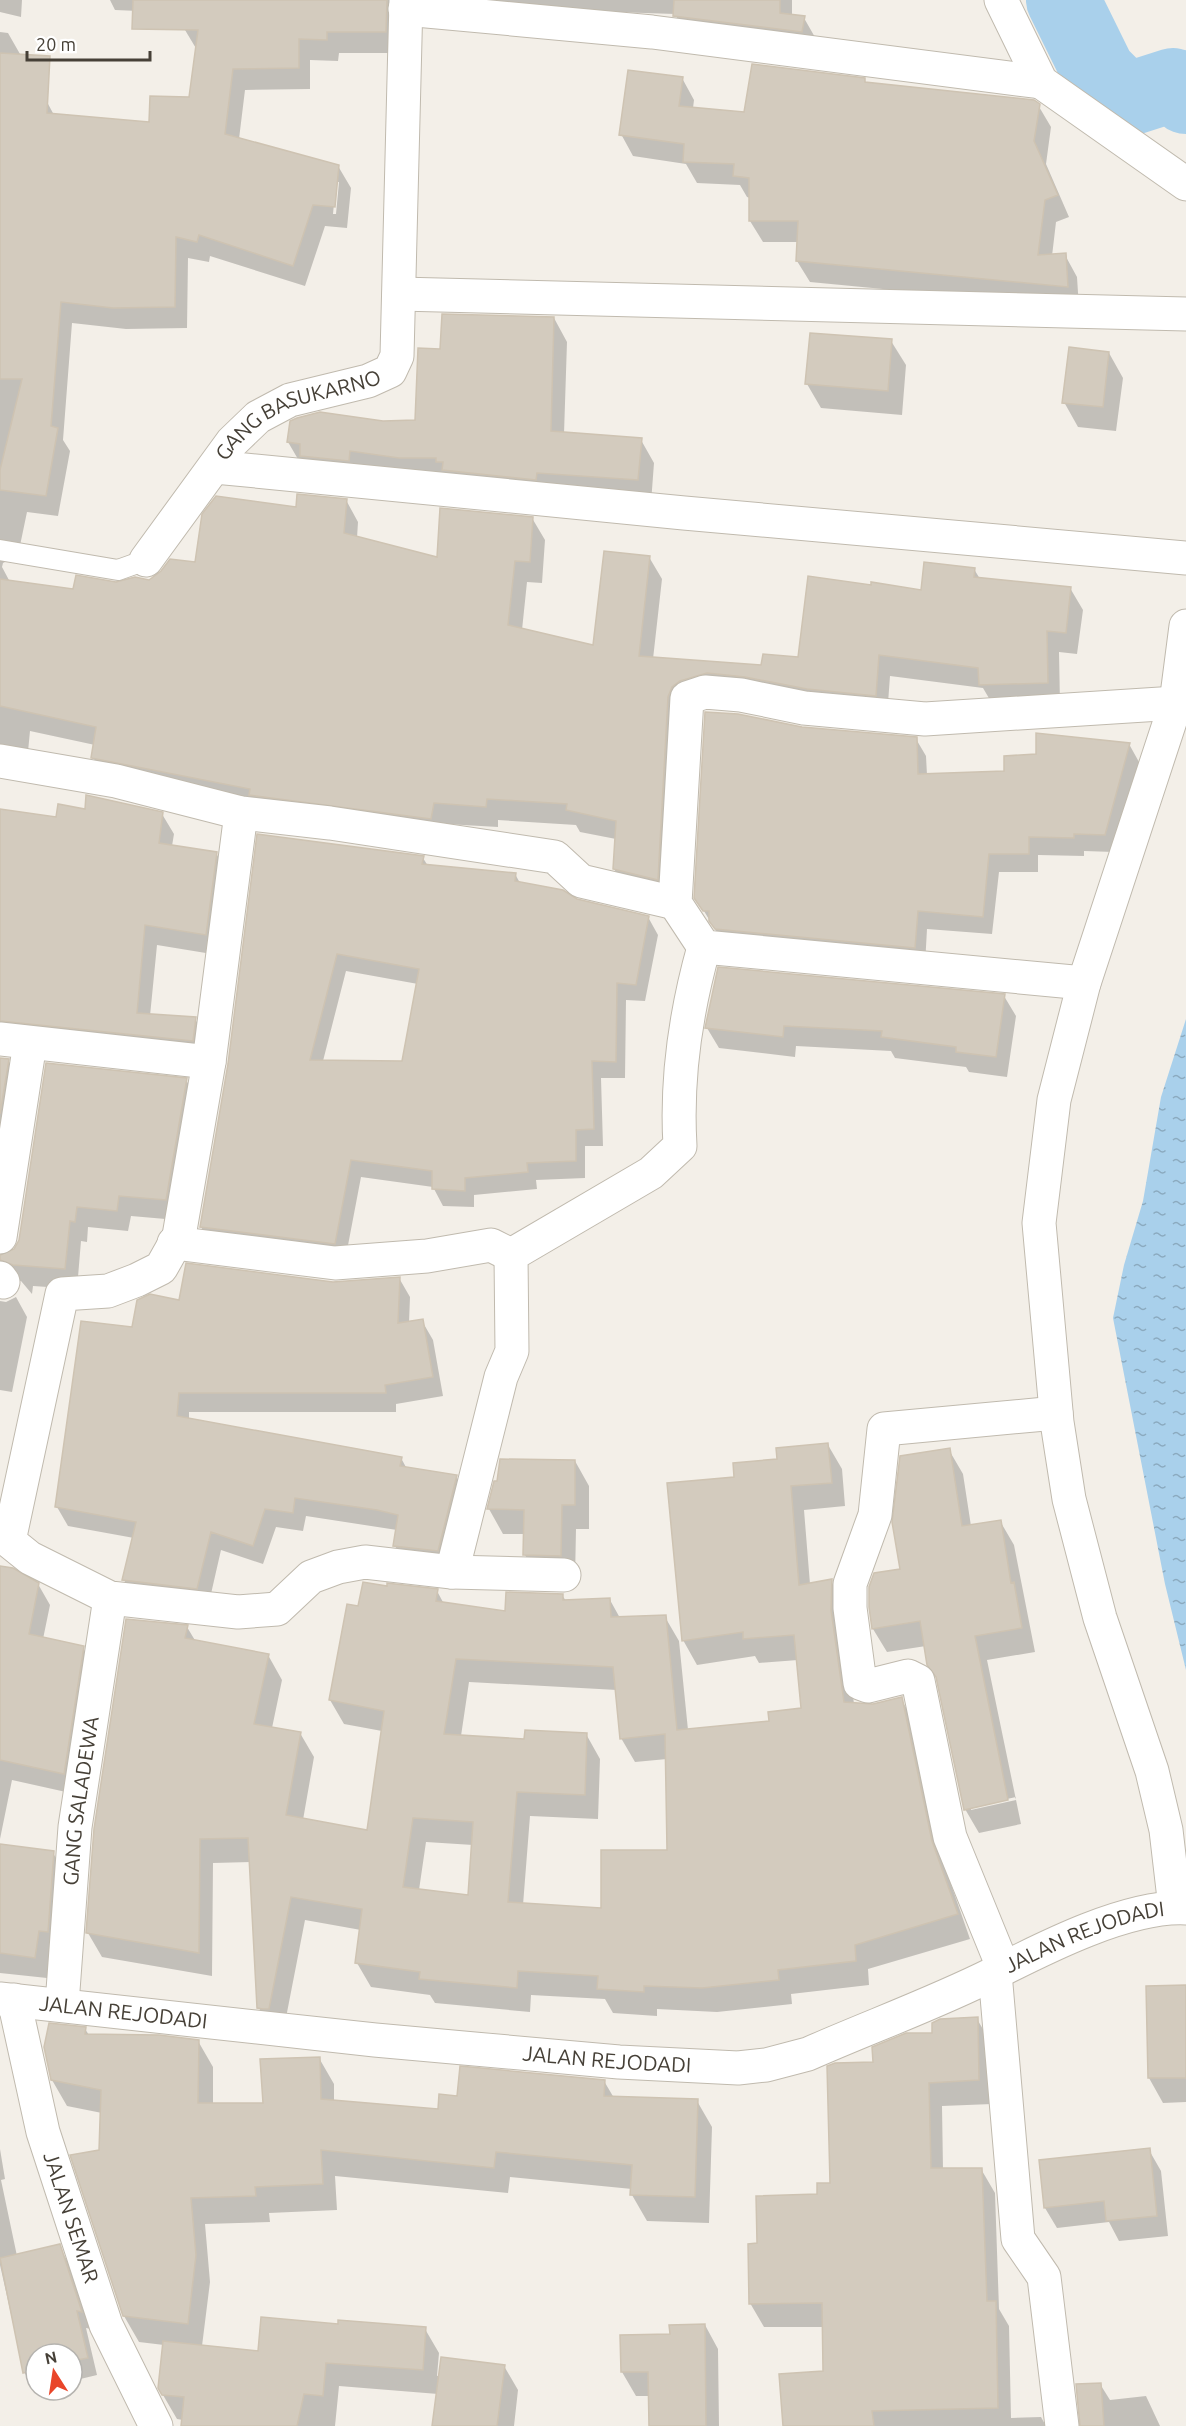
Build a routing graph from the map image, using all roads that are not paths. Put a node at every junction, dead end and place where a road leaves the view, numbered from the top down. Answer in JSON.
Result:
{"nodes":[{"id":1,"x":1001,"y":0,"type":"edge"},
{"id":2,"x":405,"y":5,"type":"edge"},
{"id":3,"x":1041,"y":82,"type":"junction"},
{"id":4,"x":1186,"y":184,"type":"edge"},
{"id":5,"x":399,"y":294,"type":"junction"},
{"id":6,"x":1186,"y":314,"type":"edge"},
{"id":7,"x":215,"y":466,"type":"junction"},
{"id":8,"x":0,"y":550,"type":"edge"},
{"id":9,"x":1186,"y":558,"type":"edge"},
{"id":10,"x":146,"y":560,"type":"joint"},
{"id":11,"x":1186,"y":626,"type":"edge"},
{"id":12,"x":1176,"y":704,"type":"junction"},
{"id":13,"x":0,"y":761,"type":"edge"},
{"id":14,"x":241,"y":813,"type":"junction"},
{"id":15,"x":675,"y":903,"type":"junction"},
{"id":16,"x":704,"y":947,"type":"junction"},
{"id":17,"x":1084,"y":983,"type":"junction"},
{"id":18,"x":15,"y":1041,"type":"edge"},
{"id":19,"x":209,"y":1062,"type":"junction"},
{"id":20,"x":0,"y":1237,"type":"edge"},
{"id":21,"x":174,"y":1243,"type":"junction"},
{"id":22,"x":511,"y":1255,"type":"junction"},
{"id":23,"x":1056,"y":1413,"type":"junction"},
{"id":24,"x":453,"y":1572,"type":"junction"},
{"id":25,"x":564,"y":1575,"type":"dead end"},
{"id":26,"x":110,"y":1598,"type":"junction"},
{"id":27,"x":1180,"y":1908,"type":"edge"},
{"id":28,"x":999,"y":1970,"type":"junction"},
{"id":29,"x":7,"y":2000,"type":"edge"},
{"id":30,"x":62,"y":2004,"type":"junction"},
{"id":31,"x":156,"y":2426,"type":"edge"},
{"id":32,"x":1062,"y":2426,"type":"edge"}],
"edges":[{"from":1,"to":3,"type":"street"},
{"from":2,"to":3,"type":"street"},
{"from":2,"to":5,"type":"street","name":"GANG BASUKARNO"},
{"from":3,"to":4,"type":"street"},
{"from":5,"to":6,"type":"street"},
{"from":5,"to":7,"type":"street","name":"GANG BASUKARNO"},
{"from":7,"to":9,"type":"street"},
{"from":7,"to":10,"type":"street","name":"GANG BASUKARNO"},
{"from":8,"to":10,"type":"lane","name":"GANG BASUKARNO"},
{"from":11,"to":12,"type":"street"},
{"from":12,"to":15,"type":"street"},
{"from":12,"to":17,"type":"street"},
{"from":13,"to":14,"type":"street"},
{"from":14,"to":15,"type":"street"},
{"from":14,"to":19,"type":"street"},
{"from":15,"to":16,"type":"street"},
{"from":16,"to":17,"type":"street"},
{"from":16,"to":22,"type":"street"},
{"from":17,"to":23,"type":"street"},
{"from":18,"to":19,"type":"street"},
{"from":18,"to":20,"type":"street"},
{"from":19,"to":21,"type":"street"},
{"from":21,"to":22,"type":"street"},
{"from":21,"to":26,"type":"street"},
{"from":22,"to":24,"type":"street"},
{"from":23,"to":27,"type":"street"},
{"from":23,"to":28,"type":"street"},
{"from":24,"to":25,"type":"street"},
{"from":24,"to":26,"type":"street"},
{"from":26,"to":30,"type":"street","name":"GANG SALADEWA"},
{"from":27,"to":28,"type":"street","name":"JALAN REJODADI"},
{"from":28,"to":30,"type":"street","name":"JALAN REJODADI"},
{"from":28,"to":32,"type":"street"},
{"from":29,"to":30,"type":"street","name":"JALAN REJODADI"},
{"from":29,"to":31,"type":"street","name":"JALAN SEMAR"}]}
